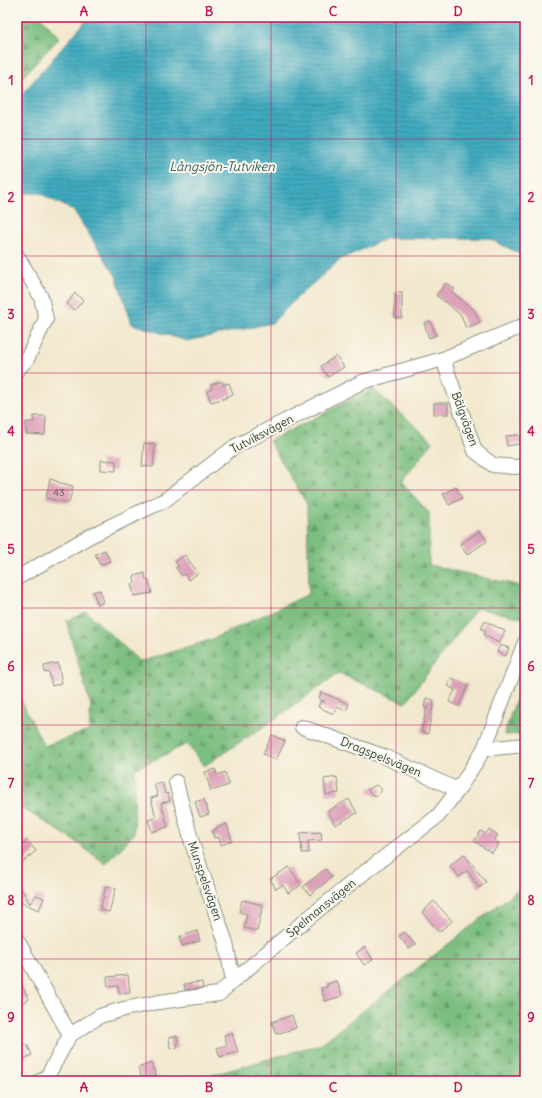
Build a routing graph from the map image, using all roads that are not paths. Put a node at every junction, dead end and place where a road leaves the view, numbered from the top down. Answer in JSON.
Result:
{"nodes":[{"id":1,"x":18,"y":257,"type":"dead end"},
{"id":2,"x":525,"y":325,"type":"edge"},
{"id":3,"x":443,"y":359,"type":"junction"},
{"id":4,"x":17,"y":370,"type":"edge"},
{"id":5,"x":525,"y":466,"type":"edge"},
{"id":6,"x":17,"y":578,"type":"edge"},
{"id":7,"x":525,"y":642,"type":"edge"},
{"id":8,"x":302,"y":727,"type":"dead end"},
{"id":9,"x":525,"y":745,"type":"edge"},
{"id":10,"x":484,"y":749,"type":"junction"},
{"id":11,"x":176,"y":782,"type":"dead end"},
{"id":12,"x":458,"y":790,"type":"junction"},
{"id":13,"x":17,"y":940,"type":"edge"},
{"id":14,"x":233,"y":981,"type":"junction"},
{"id":15,"x":70,"y":1035,"type":"junction"},
{"id":16,"x":40,"y":1081,"type":"edge"}],
"edges":[{"from":1,"to":4,"type":"street"},
{"from":2,"to":3,"type":"street","name":"Tutviksvägen"},
{"from":3,"to":5,"type":"street","name":"Bälgvägen"},
{"from":3,"to":6,"type":"street","name":"Tutviksvägen"},
{"from":7,"to":10,"type":"street","name":"Spelmansvägen"},
{"from":8,"to":12,"type":"street","name":"Dragspelsvägen"},
{"from":9,"to":10,"type":"street"},
{"from":10,"to":12,"type":"street","name":"Spelmansvägen"},
{"from":11,"to":14,"type":"street","name":"Munspelsvägen"},
{"from":12,"to":14,"type":"street","name":"Spelmansvägen"},
{"from":13,"to":15,"type":"street"},
{"from":14,"to":15,"type":"street","name":"Spelmansvägen"},
{"from":15,"to":16,"type":"street","name":"Spelmansvägen"}]}
